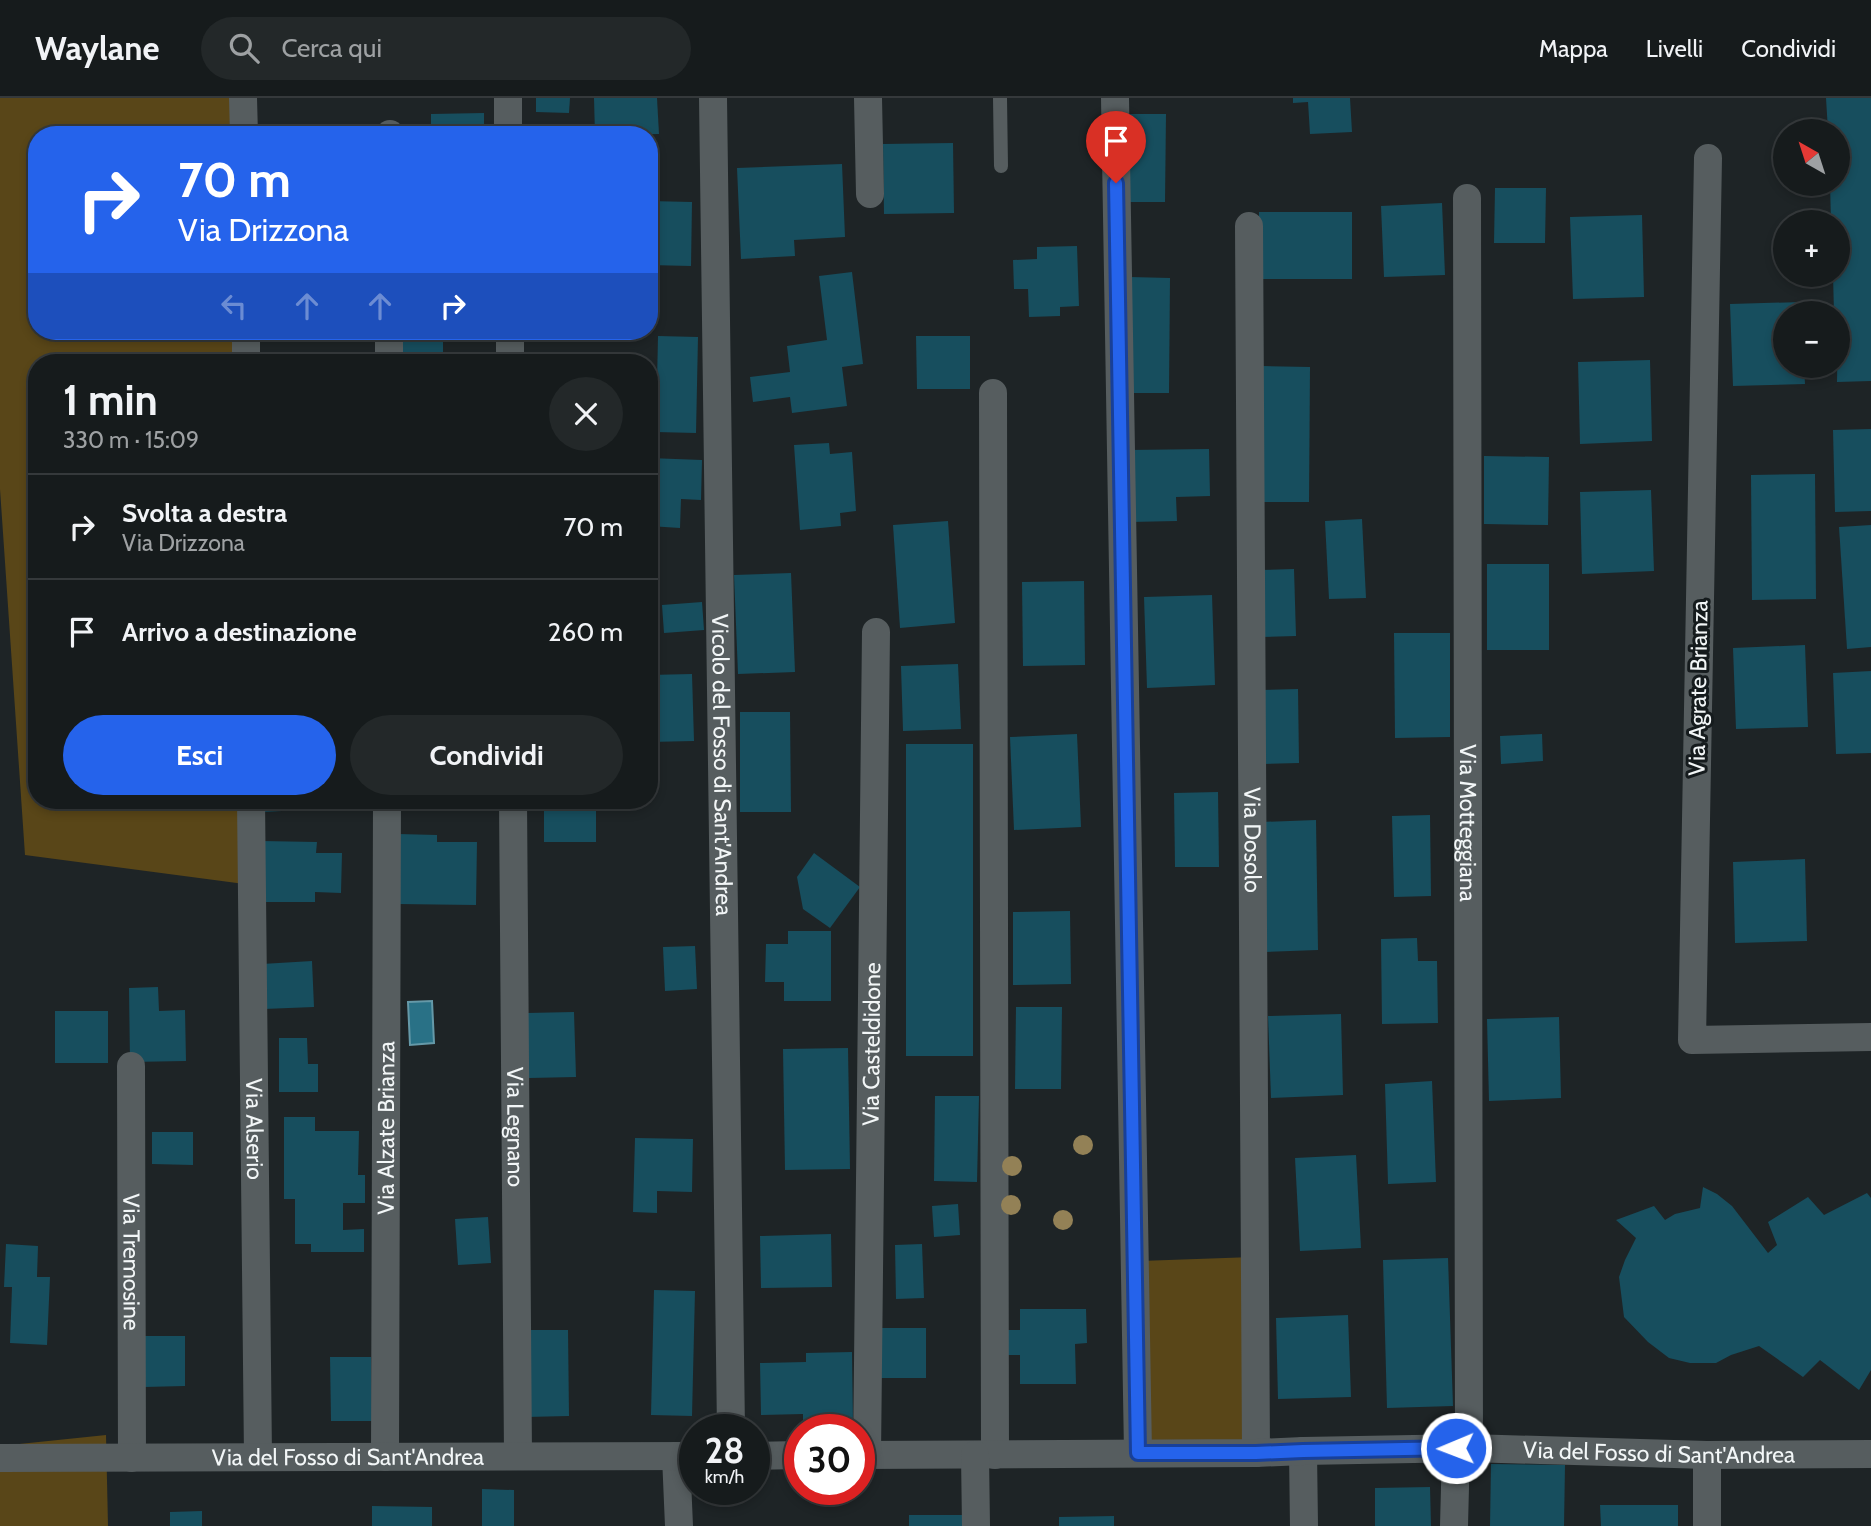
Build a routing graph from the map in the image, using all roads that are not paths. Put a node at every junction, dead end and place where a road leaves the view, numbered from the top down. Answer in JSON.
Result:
{"nodes":[{"id":1,"x":243,"y":98,"type":"edge"},
{"id":2,"x":508,"y":98,"type":"edge"},
{"id":3,"x":713,"y":98,"type":"edge"},
{"id":4,"x":868,"y":98,"type":"edge"},
{"id":5,"x":1000,"y":98,"type":"edge"},
{"id":6,"x":1115,"y":98,"type":"edge"},
{"id":7,"x":244,"y":126,"type":"edge"},
{"id":8,"x":509,"y":126,"type":"edge"},
{"id":9,"x":1708,"y":158,"type":"dead end"},
{"id":10,"x":1001,"y":166,"type":"dead end"},
{"id":11,"x":870,"y":194,"type":"dead end"},
{"id":12,"x":1467,"y":198,"type":"dead end"},
{"id":13,"x":1249,"y":226,"type":"dead end"},
{"id":14,"x":993,"y":393,"type":"dead end"},
{"id":15,"x":876,"y":632,"type":"dead end"},
{"id":16,"x":251,"y":809,"type":"edge"},
{"id":17,"x":387,"y":809,"type":"edge"},
{"id":18,"x":513,"y":809,"type":"edge"},
{"id":19,"x":1871,"y":1037,"type":"edge"},
{"id":20,"x":131,"y":1066,"type":"dead end"},
{"id":21,"x":731,"y":1414,"type":"edge"},
{"id":22,"x":864,"y":1414,"type":"edge"},
{"id":23,"x":1463,"y":1448,"type":"junction"},
{"id":24,"x":1303,"y":1451,"type":"junction"},
{"id":25,"x":1138,"y":1453,"type":"junction"},
{"id":26,"x":1256,"y":1453,"type":"junction"},
{"id":27,"x":1871,"y":1454,"type":"edge"},
{"id":28,"x":518,"y":1455,"type":"junction"},
{"id":29,"x":875,"y":1455,"type":"edge"},
{"id":30,"x":985,"y":1455,"type":"junction"},
{"id":31,"x":1707,"y":1455,"type":"junction"},
{"id":32,"x":679,"y":1456,"type":"edge"},
{"id":33,"x":257,"y":1457,"type":"junction"},
{"id":34,"x":385,"y":1457,"type":"junction"},
{"id":35,"x":0,"y":1458,"type":"edge"},
{"id":36,"x":132,"y":1458,"type":"junction"},
{"id":37,"x":681,"y":1505,"type":"edge"},
{"id":38,"x":679,"y":1526,"type":"edge"},
{"id":39,"x":976,"y":1526,"type":"edge"},
{"id":40,"x":1304,"y":1526,"type":"edge"},
{"id":41,"x":1454,"y":1526,"type":"edge"},
{"id":42,"x":1706,"y":1526,"type":"edge"}],
"edges":[{"from":1,"to":7,"type":"street"},
{"from":2,"to":8,"type":"street"},
{"from":3,"to":21,"type":"street","name":"Vicolo del Fosso di Sant'Andrea"},
{"from":4,"to":11,"type":"street"},
{"from":5,"to":10,"type":"lane"},
{"from":6,"to":25,"type":"street"},
{"from":9,"to":19,"type":"street","name":"Via Agrate Brianza"},
{"from":12,"to":23,"type":"street","name":"Via Motteggiana"},
{"from":13,"to":26,"type":"street","name":"Via Dosolo"},
{"from":14,"to":30,"type":"street"},
{"from":15,"to":22,"type":"street","name":"Via Casteldidone"},
{"from":16,"to":33,"type":"street","name":"Via Alserio"},
{"from":17,"to":34,"type":"street","name":"Via Alzate Brianza"},
{"from":18,"to":28,"type":"street","name":"Via Legnano"},
{"from":20,"to":36,"type":"street","name":"Via Tremosine"},
{"from":23,"to":24,"type":"street","name":"Via del Fosso di Sant'Andrea"},
{"from":23,"to":31,"type":"street","name":"Via del Fosso di Sant'Andrea"},
{"from":23,"to":41,"type":"street","name":"Via Motteggiana"},
{"from":24,"to":26,"type":"street","name":"Via del Fosso di Sant'Andrea"},
{"from":24,"to":40,"type":"street"},
{"from":25,"to":26,"type":"street","name":"Via del Fosso di Sant'Andrea"},
{"from":25,"to":30,"type":"street","name":"Via del Fosso di Sant'Andrea"},
{"from":27,"to":31,"type":"street","name":"Via del Fosso di Sant'Andrea"},
{"from":28,"to":32,"type":"street","name":"Via del Fosso di Sant'Andrea"},
{"from":28,"to":34,"type":"street","name":"Via del Fosso di Sant'Andrea"},
{"from":29,"to":30,"type":"street","name":"Via del Fosso di Sant'Andrea"},
{"from":30,"to":39,"type":"street"},
{"from":31,"to":42,"type":"street"},
{"from":33,"to":34,"type":"street","name":"Via del Fosso di Sant'Andrea"},
{"from":33,"to":36,"type":"street","name":"Via del Fosso di Sant'Andrea"},
{"from":35,"to":36,"type":"street","name":"Via del Fosso di Sant'Andrea"},
{"from":37,"to":38,"type":"street"}]}
